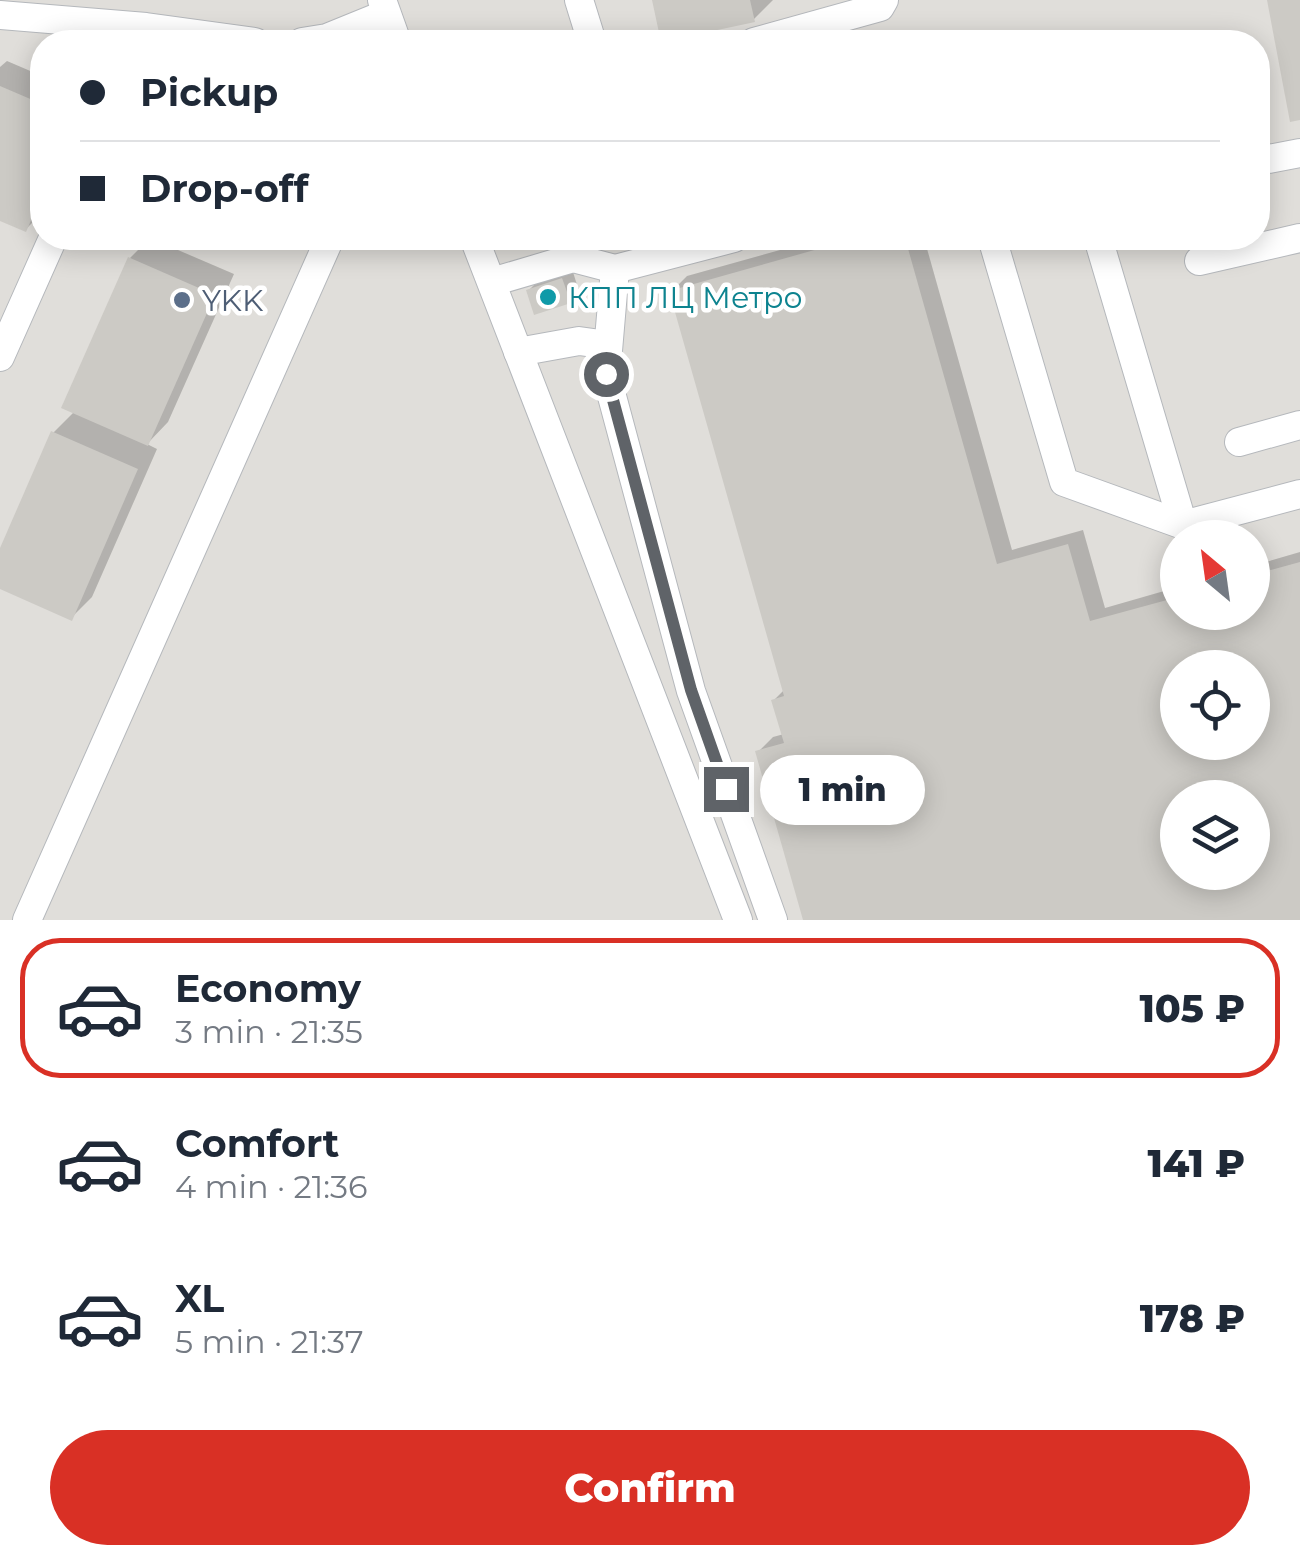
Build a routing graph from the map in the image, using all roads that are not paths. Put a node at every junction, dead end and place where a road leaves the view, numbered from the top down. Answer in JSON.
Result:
{"nodes":[{"id":1,"x":580,"y":0,"type":"edge"},
{"id":2,"x":884,"y":0,"type":"edge"},
{"id":3,"x":384,"y":7,"type":"edge"},
{"id":4,"x":0,"y":15,"type":"edge"},
{"id":5,"x":107,"y":30,"type":"edge"},
{"id":6,"x":342,"y":30,"type":"edge"},
{"id":7,"x":589,"y":30,"type":"edge"},
{"id":8,"x":797,"y":30,"type":"edge"},
{"id":9,"x":1300,"y":153,"type":"edge"},
{"id":10,"x":1270,"y":159,"type":"edge"},
{"id":11,"x":1300,"y":238,"type":"edge"},
{"id":12,"x":1270,"y":245,"type":"edge"},
{"id":13,"x":48,"y":250,"type":"edge"},
{"id":14,"x":325,"y":250,"type":"edge"},
{"id":15,"x":479,"y":250,"type":"edge"},
{"id":16,"x":686,"y":250,"type":"edge"},
{"id":17,"x":996,"y":250,"type":"edge"},
{"id":18,"x":1102,"y":250,"type":"edge"},
{"id":19,"x":1247,"y":250,"type":"edge"},
{"id":20,"x":1199,"y":261,"type":"dead end"},
{"id":21,"x":615,"y":268,"type":"junction"},
{"id":22,"x":492,"y":282,"type":"junction"},
{"id":23,"x":608,"y":345,"type":"junction"},
{"id":24,"x":518,"y":352,"type":"junction"},
{"id":25,"x":0,"y":357,"type":"edge"},
{"id":26,"x":1300,"y":425,"type":"edge"},
{"id":27,"x":1239,"y":442,"type":"dead end"},
{"id":28,"x":1300,"y":494,"type":"edge"},
{"id":29,"x":1167,"y":520,"type":"edge"},
{"id":30,"x":1181,"y":520,"type":"edge"},
{"id":31,"x":1205,"y":520,"type":"edge"},
{"id":32,"x":27,"y":920,"type":"edge"},
{"id":33,"x":738,"y":920,"type":"edge"},
{"id":34,"x":773,"y":920,"type":"edge"}],
"edges":[{"from":1,"to":7,"type":"street"},
{"from":2,"to":8,"type":"street"},
{"from":3,"to":6,"type":"street"},
{"from":4,"to":5,"type":"street"},
{"from":9,"to":10,"type":"street"},
{"from":11,"to":12,"type":"street"},
{"from":13,"to":25,"type":"street"},
{"from":14,"to":32,"type":"street"},
{"from":15,"to":22,"type":"street"},
{"from":16,"to":21,"type":"street"},
{"from":17,"to":29,"type":"street"},
{"from":18,"to":30,"type":"street"},
{"from":19,"to":20,"type":"street"},
{"from":21,"to":22,"type":"street"},
{"from":21,"to":23,"type":"street"},
{"from":22,"to":24,"type":"street"},
{"from":23,"to":24,"type":"street"},
{"from":23,"to":34,"type":"street"},
{"from":24,"to":33,"type":"street"},
{"from":26,"to":27,"type":"street"},
{"from":28,"to":31,"type":"street"}]}
